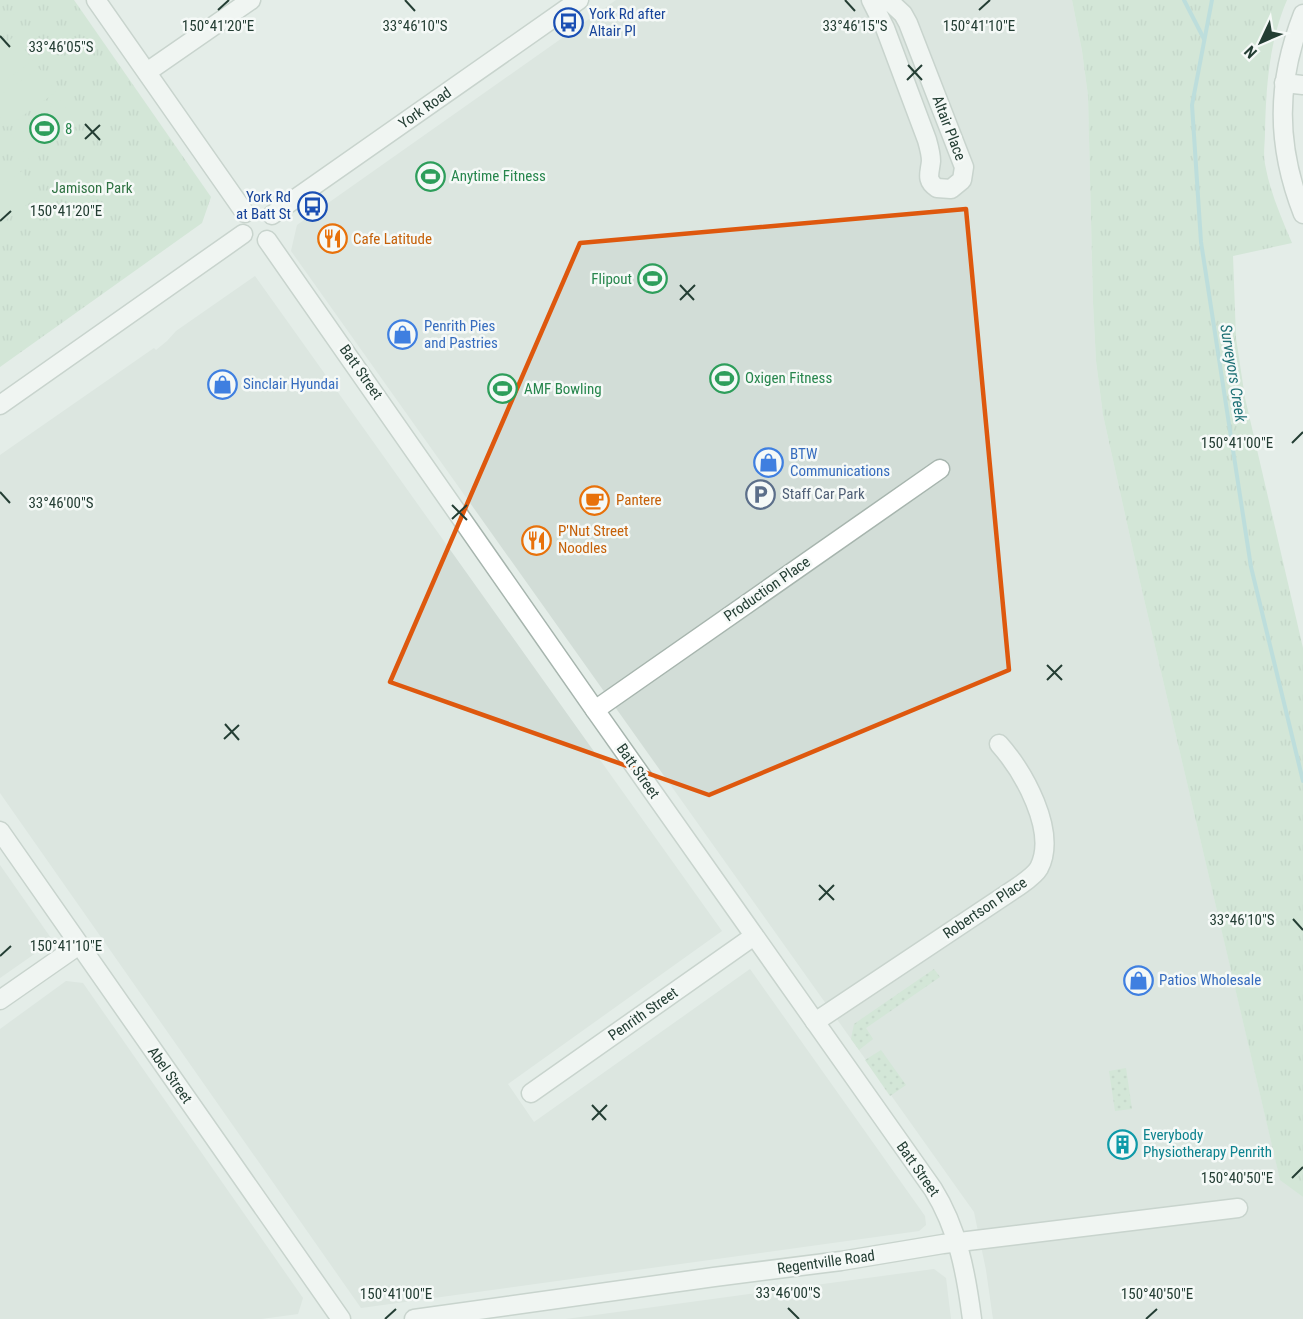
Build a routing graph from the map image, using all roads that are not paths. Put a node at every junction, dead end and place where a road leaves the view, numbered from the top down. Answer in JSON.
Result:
{"nodes":[{"id":1,"x":96,"y":0,"type":"edge"},
{"id":2,"x":250,"y":0,"type":"edge"},
{"id":3,"x":579,"y":0,"type":"edge"},
{"id":4,"x":871,"y":0,"type":"edge"},
{"id":5,"x":888,"y":0,"type":"edge"},
{"id":6,"x":1303,"y":14,"type":"edge"},
{"id":7,"x":147,"y":72,"type":"junction"},
{"id":8,"x":1284,"y":83,"type":"junction"},
{"id":9,"x":1303,"y":85,"type":"edge"},
{"id":10,"x":245,"y":213,"type":"junction"},
{"id":11,"x":1303,"y":214,"type":"edge"},
{"id":12,"x":272,"y":215,"type":"junction"},
{"id":13,"x":243,"y":234,"type":"junction"},
{"id":14,"x":267,"y":240,"type":"junction"},
{"id":15,"x":0,"y":405,"type":"edge"},
{"id":16,"x":940,"y":469,"type":"dead end"},
{"id":17,"x":595,"y":710,"type":"junction"},
{"id":18,"x":999,"y":744,"type":"dead end"},
{"id":19,"x":0,"y":831,"type":"edge"},
{"id":20,"x":754,"y":936,"type":"junction"},
{"id":21,"x":79,"y":945,"type":"junction"},
{"id":22,"x":0,"y":1000,"type":"edge"},
{"id":23,"x":815,"y":1022,"type":"junction"},
{"id":24,"x":531,"y":1093,"type":"dead end"},
{"id":25,"x":1238,"y":1208,"type":"dead end"},
{"id":26,"x":958,"y":1244,"type":"junction"},
{"id":27,"x":341,"y":1319,"type":"edge"},
{"id":28,"x":414,"y":1319,"type":"edge"},
{"id":29,"x":972,"y":1319,"type":"edge"}],
"edges":[{"from":1,"to":7,"type":"street"},
{"from":2,"to":7,"type":"street"},
{"from":3,"to":12,"type":"street","name":"York Road"},
{"from":4,"to":5,"type":"street","name":"Altair Place"},
{"from":6,"to":8,"type":"street"},
{"from":7,"to":10,"type":"street"},
{"from":8,"to":9,"type":"street"},
{"from":8,"to":11,"type":"street"},
{"from":10,"to":12,"type":"street"},
{"from":10,"to":13,"type":"street"},
{"from":12,"to":14,"type":"street"},
{"from":13,"to":14,"type":"street"},
{"from":13,"to":15,"type":"street"},
{"from":14,"to":17,"type":"street","name":"Batt Street"},
{"from":16,"to":17,"type":"street","name":"Production Place"},
{"from":17,"to":20,"type":"street","name":"Batt Street"},
{"from":18,"to":23,"type":"street","name":"Robertson Place"},
{"from":19,"to":21,"type":"street","name":"Abel Street"},
{"from":20,"to":23,"type":"street","name":"Batt Street"},
{"from":20,"to":24,"type":"street","name":"Penrith Street"},
{"from":21,"to":22,"type":"street"},
{"from":21,"to":27,"type":"street","name":"Abel Street"},
{"from":23,"to":26,"type":"street","name":"Batt Street"},
{"from":25,"to":26,"type":"street","name":"Regentville Road"},
{"from":26,"to":28,"type":"street","name":"Regentville Road"},
{"from":26,"to":29,"type":"street","name":"Batt Street"}]}
